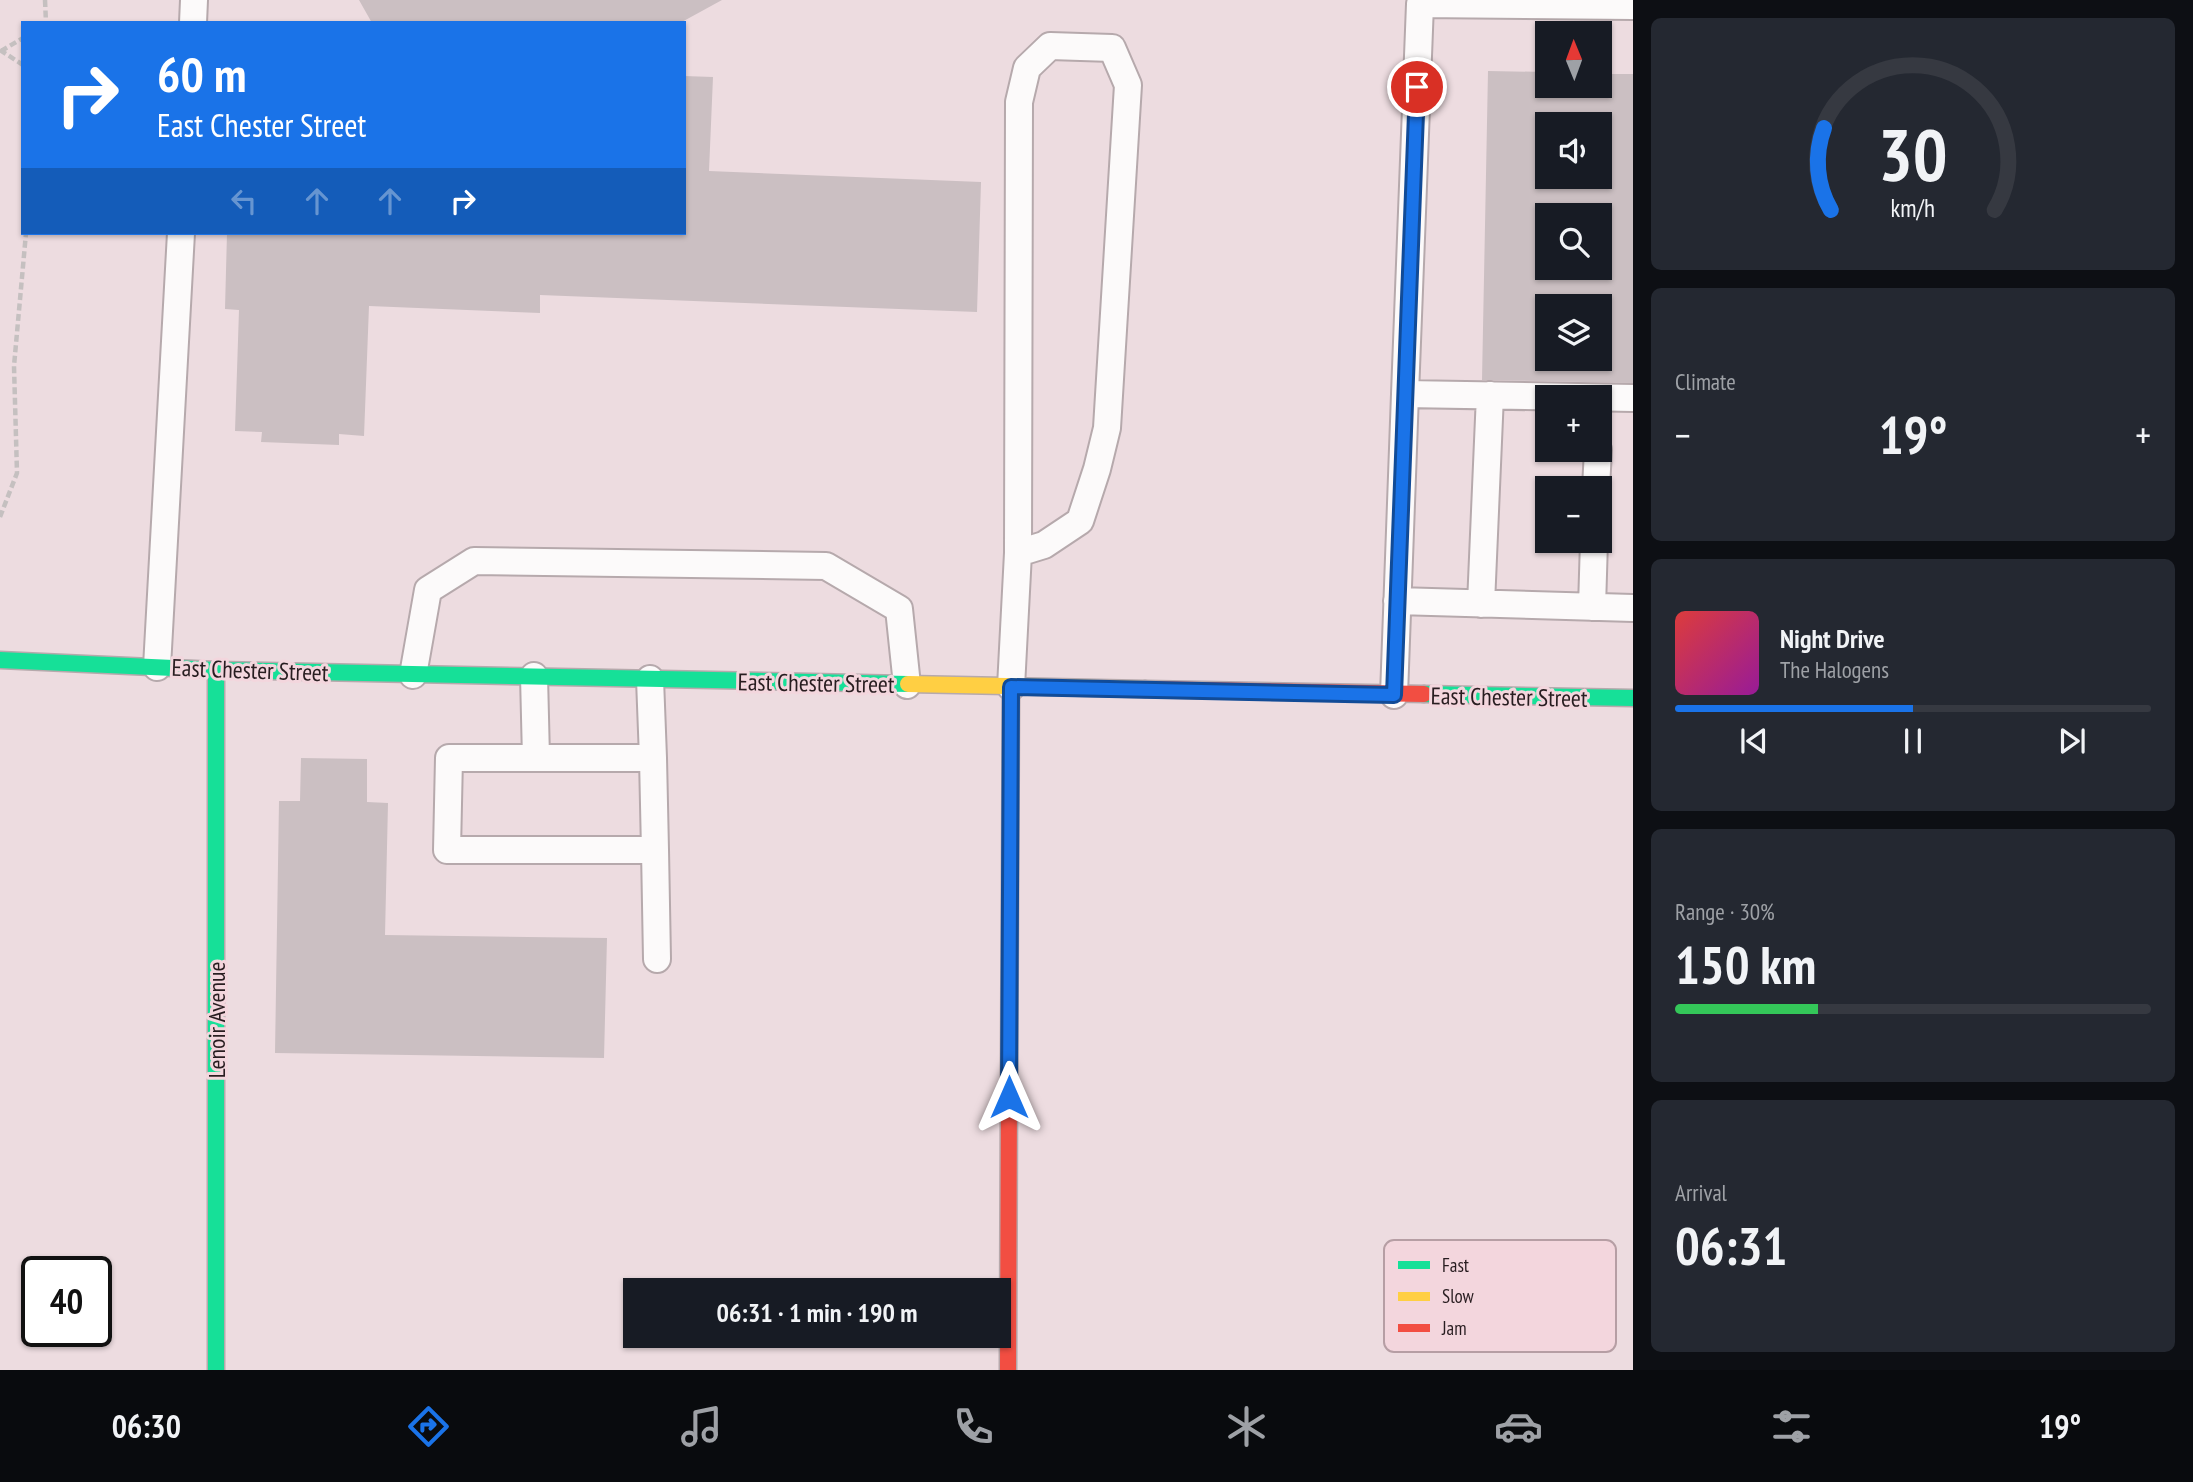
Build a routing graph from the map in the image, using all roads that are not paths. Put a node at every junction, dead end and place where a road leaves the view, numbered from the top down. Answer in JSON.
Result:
{"nodes":[{"id":1,"x":194,"y":0,"type":"edge"},
{"id":2,"x":1633,"y":6,"type":"edge"},
{"id":3,"x":193,"y":21,"type":"edge"},
{"id":4,"x":181,"y":235,"type":"edge"},
{"id":5,"x":1405,"y":394,"type":"junction"},
{"id":6,"x":1490,"y":395,"type":"junction"},
{"id":7,"x":1633,"y":398,"type":"edge"},
{"id":8,"x":1018,"y":553,"type":"junction"},
{"id":9,"x":1594,"y":553,"type":"edge"},
{"id":10,"x":1397,"y":601,"type":"junction"},
{"id":11,"x":1481,"y":604,"type":"junction"},
{"id":12,"x":1592,"y":607,"type":"junction"},
{"id":13,"x":1633,"y":608,"type":"edge"},
{"id":14,"x":0,"y":660,"type":"edge"},
{"id":15,"x":157,"y":667,"type":"junction"},
{"id":16,"x":216,"y":670,"type":"junction"},
{"id":17,"x":413,"y":675,"type":"junction"},
{"id":18,"x":534,"y":676,"type":"junction"},
{"id":19,"x":650,"y":679,"type":"junction"},
{"id":20,"x":907,"y":685,"type":"junction"},
{"id":21,"x":1011,"y":687,"type":"junction"},
{"id":22,"x":1394,"y":695,"type":"junction"},
{"id":23,"x":1633,"y":698,"type":"edge"},
{"id":24,"x":536,"y":758,"type":"junction"},
{"id":25,"x":653,"y":758,"type":"junction"},
{"id":26,"x":655,"y":850,"type":"junction"},
{"id":27,"x":657,"y":959,"type":"dead end"},
{"id":28,"x":216,"y":1370,"type":"edge"},
{"id":29,"x":1008,"y":1370,"type":"edge"}],
"edges":[{"from":1,"to":3,"type":"lane"},
{"from":2,"to":5,"type":"lane"},
{"from":4,"to":15,"type":"lane"},
{"from":5,"to":6,"type":"lane"},
{"from":5,"to":10,"type":"lane"},
{"from":6,"to":7,"type":"lane"},
{"from":6,"to":11,"type":"lane"},
{"from":8,"to":8,"type":"lane"},
{"from":8,"to":21,"type":"lane"},
{"from":9,"to":12,"type":"lane"},
{"from":10,"to":11,"type":"lane"},
{"from":10,"to":22,"type":"lane"},
{"from":11,"to":12,"type":"lane"},
{"from":12,"to":13,"type":"lane"},
{"from":14,"to":15,"type":"main road","name":"East Chester Street"},
{"from":15,"to":16,"type":"main road","name":"East Chester Street"},
{"from":16,"to":17,"type":"main road","name":"East Chester Street"},
{"from":16,"to":28,"type":"main road","name":"Lenoir Avenue"},
{"from":17,"to":18,"type":"main road","name":"East Chester Street"},
{"from":17,"to":20,"type":"lane"},
{"from":18,"to":19,"type":"main road","name":"East Chester Street"},
{"from":18,"to":24,"type":"lane"},
{"from":19,"to":20,"type":"main road","name":"East Chester Street"},
{"from":19,"to":25,"type":"lane"},
{"from":20,"to":21,"type":"main road","name":"East Chester Street"},
{"from":21,"to":22,"type":"main road","name":"East Chester Street"},
{"from":21,"to":29,"type":"main road"},
{"from":22,"to":23,"type":"main road","name":"East Chester Street"},
{"from":24,"to":25,"type":"lane"},
{"from":24,"to":26,"type":"lane"},
{"from":25,"to":26,"type":"lane"},
{"from":26,"to":27,"type":"lane"}]}
